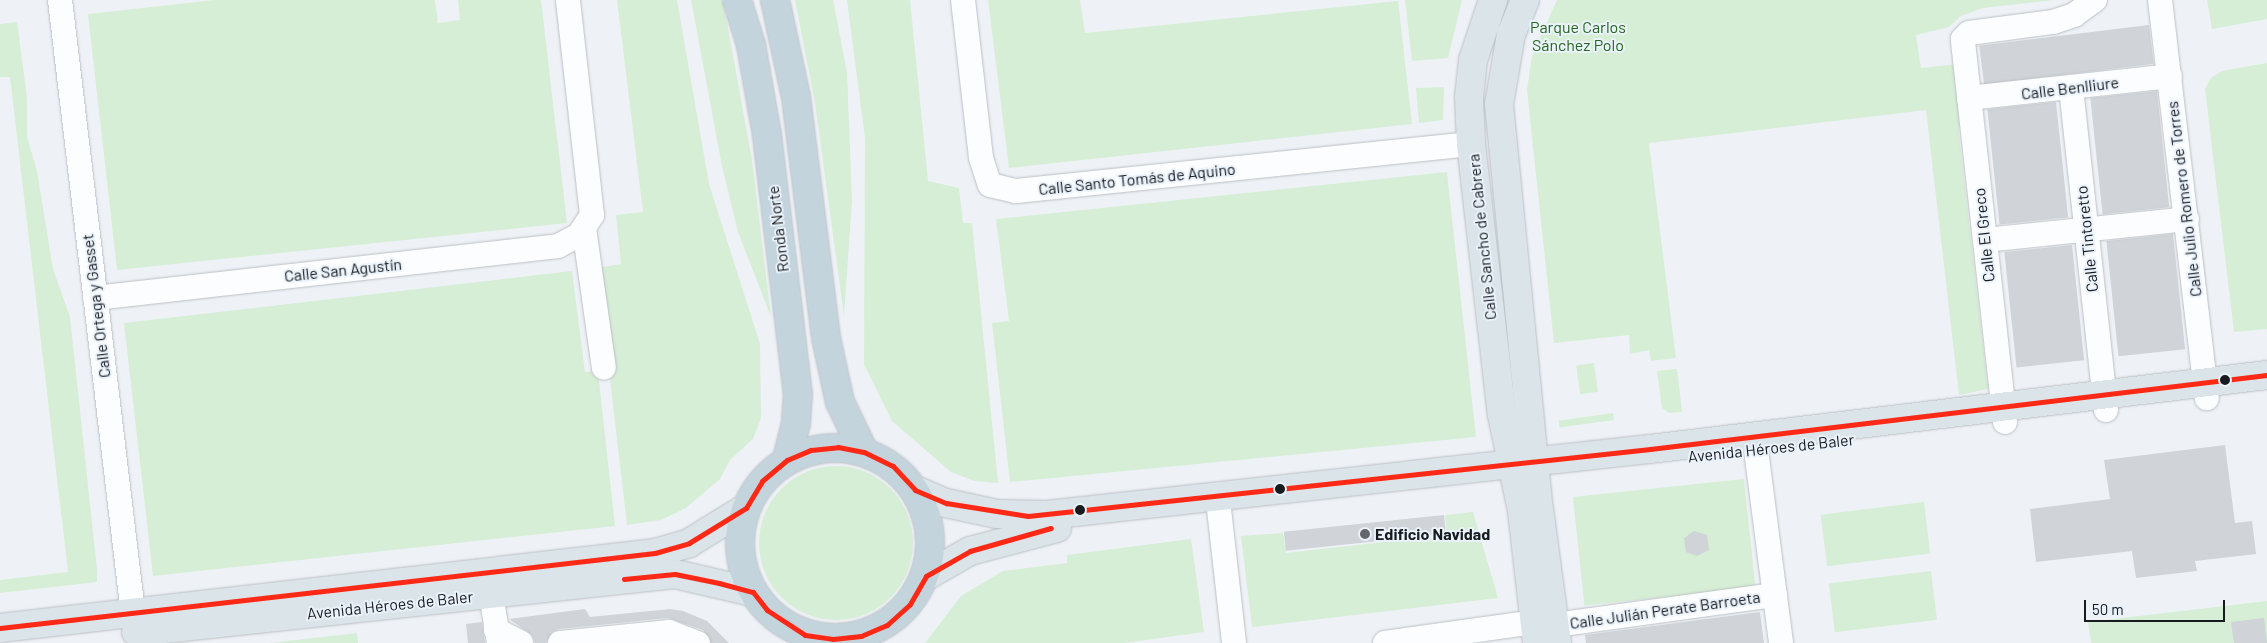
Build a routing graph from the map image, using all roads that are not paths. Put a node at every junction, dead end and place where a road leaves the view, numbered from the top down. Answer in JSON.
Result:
{"nodes":[{"id":1,"x":60,"y":0,"type":"edge"},
{"id":2,"x":568,"y":0,"type":"edge"},
{"id":3,"x":737,"y":0,"type":"edge"},
{"id":4,"x":775,"y":0,"type":"edge"},
{"id":5,"x":963,"y":0,"type":"edge"},
{"id":6,"x":1493,"y":0,"type":"edge"},
{"id":7,"x":1526,"y":0,"type":"edge"},
{"id":8,"x":2095,"y":0,"type":"edge"},
{"id":9,"x":2160,"y":0,"type":"edge"},
{"id":10,"x":2170,"y":76,"type":"junction"},
{"id":11,"x":2071,"y":88,"type":"junction"},
{"id":12,"x":1969,"y":98,"type":"junction"},
{"id":13,"x":1471,"y":144,"type":"junction"},
{"id":14,"x":2187,"y":219,"type":"junction"},
{"id":15,"x":584,"y":228,"type":"junction"},
{"id":16,"x":2085,"y":230,"type":"junction"},
{"id":17,"x":1984,"y":240,"type":"junction"},
{"id":18,"x":95,"y":298,"type":"junction"},
{"id":19,"x":604,"y":368,"type":"dead end"},
{"id":20,"x":2267,"y":375,"type":"edge"},
{"id":21,"x":2206,"y":390,"type":"junction"},
{"id":22,"x":2267,"y":391,"type":"edge"},
{"id":23,"x":2105,"y":398,"type":"junction"},
{"id":24,"x":2004,"y":414,"type":"junction"},
{"id":25,"x":1756,"y":450,"type":"junction"},
{"id":26,"x":864,"y":452,"type":"junction"},
{"id":27,"x":787,"y":460,"type":"junction"},
{"id":28,"x":1524,"y":468,"type":"junction"},
{"id":29,"x":915,"y":490,"type":"junction"},
{"id":30,"x":746,"y":508,"type":"junction"},
{"id":31,"x":1219,"y":509,"type":"junction"},
{"id":32,"x":926,"y":576,"type":"junction"},
{"id":33,"x":753,"y":592,"type":"junction"},
{"id":34,"x":491,"y":594,"type":"junction"},
{"id":35,"x":1774,"y":596,"type":"junction"},
{"id":36,"x":133,"y":613,"type":"junction"},
{"id":37,"x":0,"y":628,"type":"edge"},
{"id":38,"x":1546,"y":633,"type":"edge"},
{"id":39,"x":885,"y":634,"type":"edge"},
{"id":40,"x":498,"y":636,"type":"edge"},
{"id":41,"x":622,"y":639,"type":"edge"},
{"id":42,"x":807,"y":639,"type":"edge"},
{"id":43,"x":25,"y":643,"type":"edge"},
{"id":44,"x":520,"y":643,"type":"edge"},
{"id":45,"x":560,"y":643,"type":"edge"},
{"id":46,"x":698,"y":643,"type":"edge"},
{"id":47,"x":1234,"y":643,"type":"edge"},
{"id":48,"x":1385,"y":643,"type":"edge"},
{"id":49,"x":1781,"y":643,"type":"edge"}],
"edges":[{"from":1,"to":18,"type":"street","name":"Calle Ortega y Gasset"},
{"from":2,"to":15,"type":"street"},
{"from":3,"to":27,"type":"highway","name":"Ronda Norte"},
{"from":4,"to":26,"type":"highway"},
{"from":5,"to":13,"type":"street","name":"Calle Santo Tomás de Aquino"},
{"from":6,"to":13,"type":"main road","name":"Calle Sancho de Cabrera"},
{"from":7,"to":28,"type":"main road","name":"Calle Sancho de Cabrera"},
{"from":8,"to":12,"type":"street","name":"Calle El Greco"},
{"from":9,"to":10,"type":"street","name":"Calle Julio Romero de Torres"},
{"from":10,"to":11,"type":"street","name":"Calle Benlliure"},
{"from":10,"to":14,"type":"street","name":"Calle Julio Romero de Torres"},
{"from":11,"to":12,"type":"street","name":"Calle Benlliure"},
{"from":11,"to":16,"type":"street","name":"Calle Tintoretto"},
{"from":12,"to":17,"type":"street","name":"Calle El Greco"},
{"from":13,"to":28,"type":"main road","name":"Calle Sancho de Cabrera"},
{"from":14,"to":16,"type":"street"},
{"from":14,"to":21,"type":"street","name":"Calle Julio Romero de Torres"},
{"from":15,"to":18,"type":"street","name":"Calle San Agustín"},
{"from":15,"to":19,"type":"street"},
{"from":16,"to":17,"type":"street"},
{"from":16,"to":23,"type":"street","name":"Calle Tintoretto"},
{"from":17,"to":24,"type":"street","name":"Calle El Greco"},
{"from":18,"to":36,"type":"street","name":"Calle Ortega y Gasset"},
{"from":20,"to":21,"type":"main road","name":"Avenida Héroes de Baler"},
{"from":21,"to":22,"type":"main road","name":"Avenida Héroes de Baler"},
{"from":21,"to":23,"type":"main road","name":"Avenida Héroes de Baler"},
{"from":23,"to":24,"type":"main road","name":"Avenida Héroes de Baler"},
{"from":24,"to":25,"type":"main road","name":"Avenida Héroes de Baler"},
{"from":24,"to":28,"type":"main road","name":"Avenida Héroes de Baler"},
{"from":25,"to":28,"type":"main road","name":"Avenida Héroes de Baler"},
{"from":25,"to":35,"type":"street"},
{"from":26,"to":27,"type":"highway"},
{"from":26,"to":29,"type":"highway"},
{"from":27,"to":30,"type":"highway"},
{"from":28,"to":29,"type":"main road","name":"Avenida Héroes de Baler"},
{"from":28,"to":31,"type":"main road","name":"Avenida Héroes de Baler"},
{"from":28,"to":38,"type":"main road"},
{"from":29,"to":32,"type":"highway"},
{"from":30,"to":33,"type":"highway"},
{"from":30,"to":36,"type":"main road","name":"Avenida Héroes de Baler"},
{"from":31,"to":32,"type":"main road","name":"Avenida Héroes de Baler"},
{"from":31,"to":47,"type":"street"},
{"from":32,"to":39,"type":"highway"},
{"from":33,"to":34,"type":"main road","name":"Avenida Héroes de Baler"},
{"from":33,"to":42,"type":"highway"},
{"from":34,"to":40,"type":"street"},
{"from":34,"to":43,"type":"main road","name":"Avenida Héroes de Baler"},
{"from":35,"to":38,"type":"street","name":"Calle Julián Perate Barroeta"},
{"from":35,"to":49,"type":"street"},
{"from":36,"to":37,"type":"main road","name":"Avenida Héroes de Baler"},
{"from":38,"to":48,"type":"street","name":"Calle Julián Perate Barroeta"},
{"from":39,"to":42,"type":"highway"},
{"from":40,"to":44,"type":"street"},
{"from":41,"to":45,"type":"street"},
{"from":41,"to":46,"type":"street"}]}
